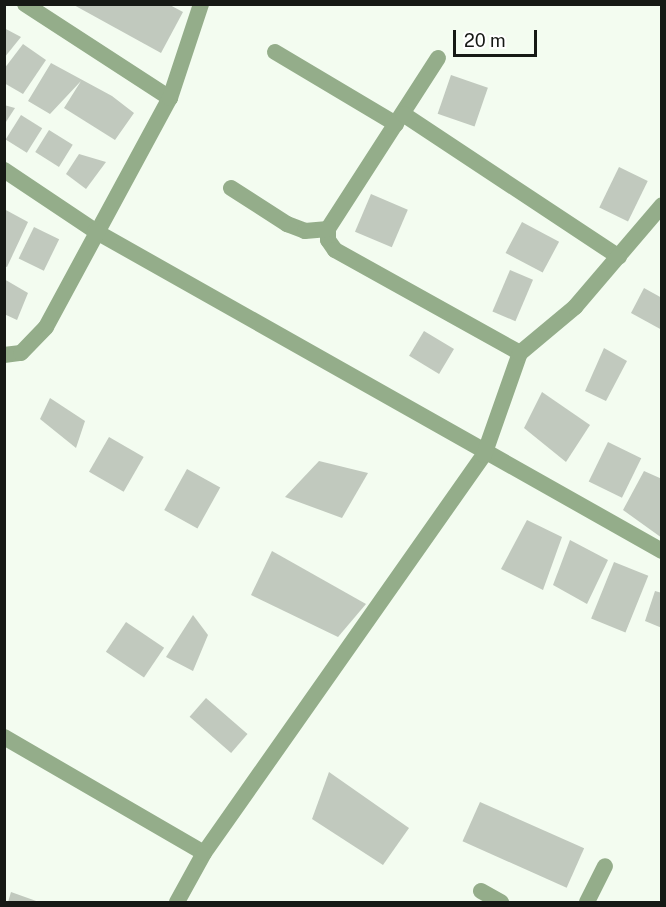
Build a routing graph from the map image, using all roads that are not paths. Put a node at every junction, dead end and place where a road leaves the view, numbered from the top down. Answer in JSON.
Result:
{"nodes":[{"id":1,"x":25,"y":4,"type":"edge"},
{"id":2,"x":201,"y":4,"type":"edge"},
{"id":3,"x":275,"y":52,"type":"dead end"},
{"id":4,"x":438,"y":58,"type":"dead end"},
{"id":5,"x":170,"y":98,"type":"junction"},
{"id":6,"x":400,"y":119,"type":"junction"},
{"id":7,"x":4,"y":171,"type":"edge"},
{"id":8,"x":231,"y":188,"type":"dead end"},
{"id":9,"x":662,"y":205,"type":"edge"},
{"id":10,"x":328,"y":229,"type":"junction"},
{"id":11,"x":95,"y":231,"type":"junction"},
{"id":12,"x":619,"y":257,"type":"junction"},
{"id":13,"x":520,"y":353,"type":"junction"},
{"id":14,"x":4,"y":355,"type":"edge"},
{"id":15,"x":484,"y":454,"type":"junction"},
{"id":16,"x":662,"y":551,"type":"edge"},
{"id":17,"x":4,"y":737,"type":"edge"},
{"id":18,"x":204,"y":853,"type":"junction"},
{"id":19,"x":605,"y":866,"type":"dead end"},
{"id":20,"x":481,"y":891,"type":"dead end"},
{"id":21,"x":177,"y":903,"type":"edge"},
{"id":22,"x":501,"y":903,"type":"edge"},
{"id":23,"x":587,"y":903,"type":"edge"}],
"edges":[{"from":1,"to":5,"type":"street"},
{"from":2,"to":5,"type":"street"},
{"from":3,"to":6,"type":"street"},
{"from":4,"to":6,"type":"street"},
{"from":5,"to":11,"type":"street"},
{"from":6,"to":10,"type":"street"},
{"from":6,"to":12,"type":"street"},
{"from":7,"to":11,"type":"street"},
{"from":8,"to":10,"type":"street"},
{"from":9,"to":12,"type":"street"},
{"from":10,"to":13,"type":"street"},
{"from":11,"to":14,"type":"street"},
{"from":11,"to":15,"type":"street"},
{"from":12,"to":13,"type":"street"},
{"from":13,"to":15,"type":"street"},
{"from":15,"to":16,"type":"street"},
{"from":15,"to":18,"type":"street"},
{"from":17,"to":18,"type":"street"},
{"from":18,"to":21,"type":"street"},
{"from":19,"to":23,"type":"street"},
{"from":20,"to":22,"type":"street"}]}
